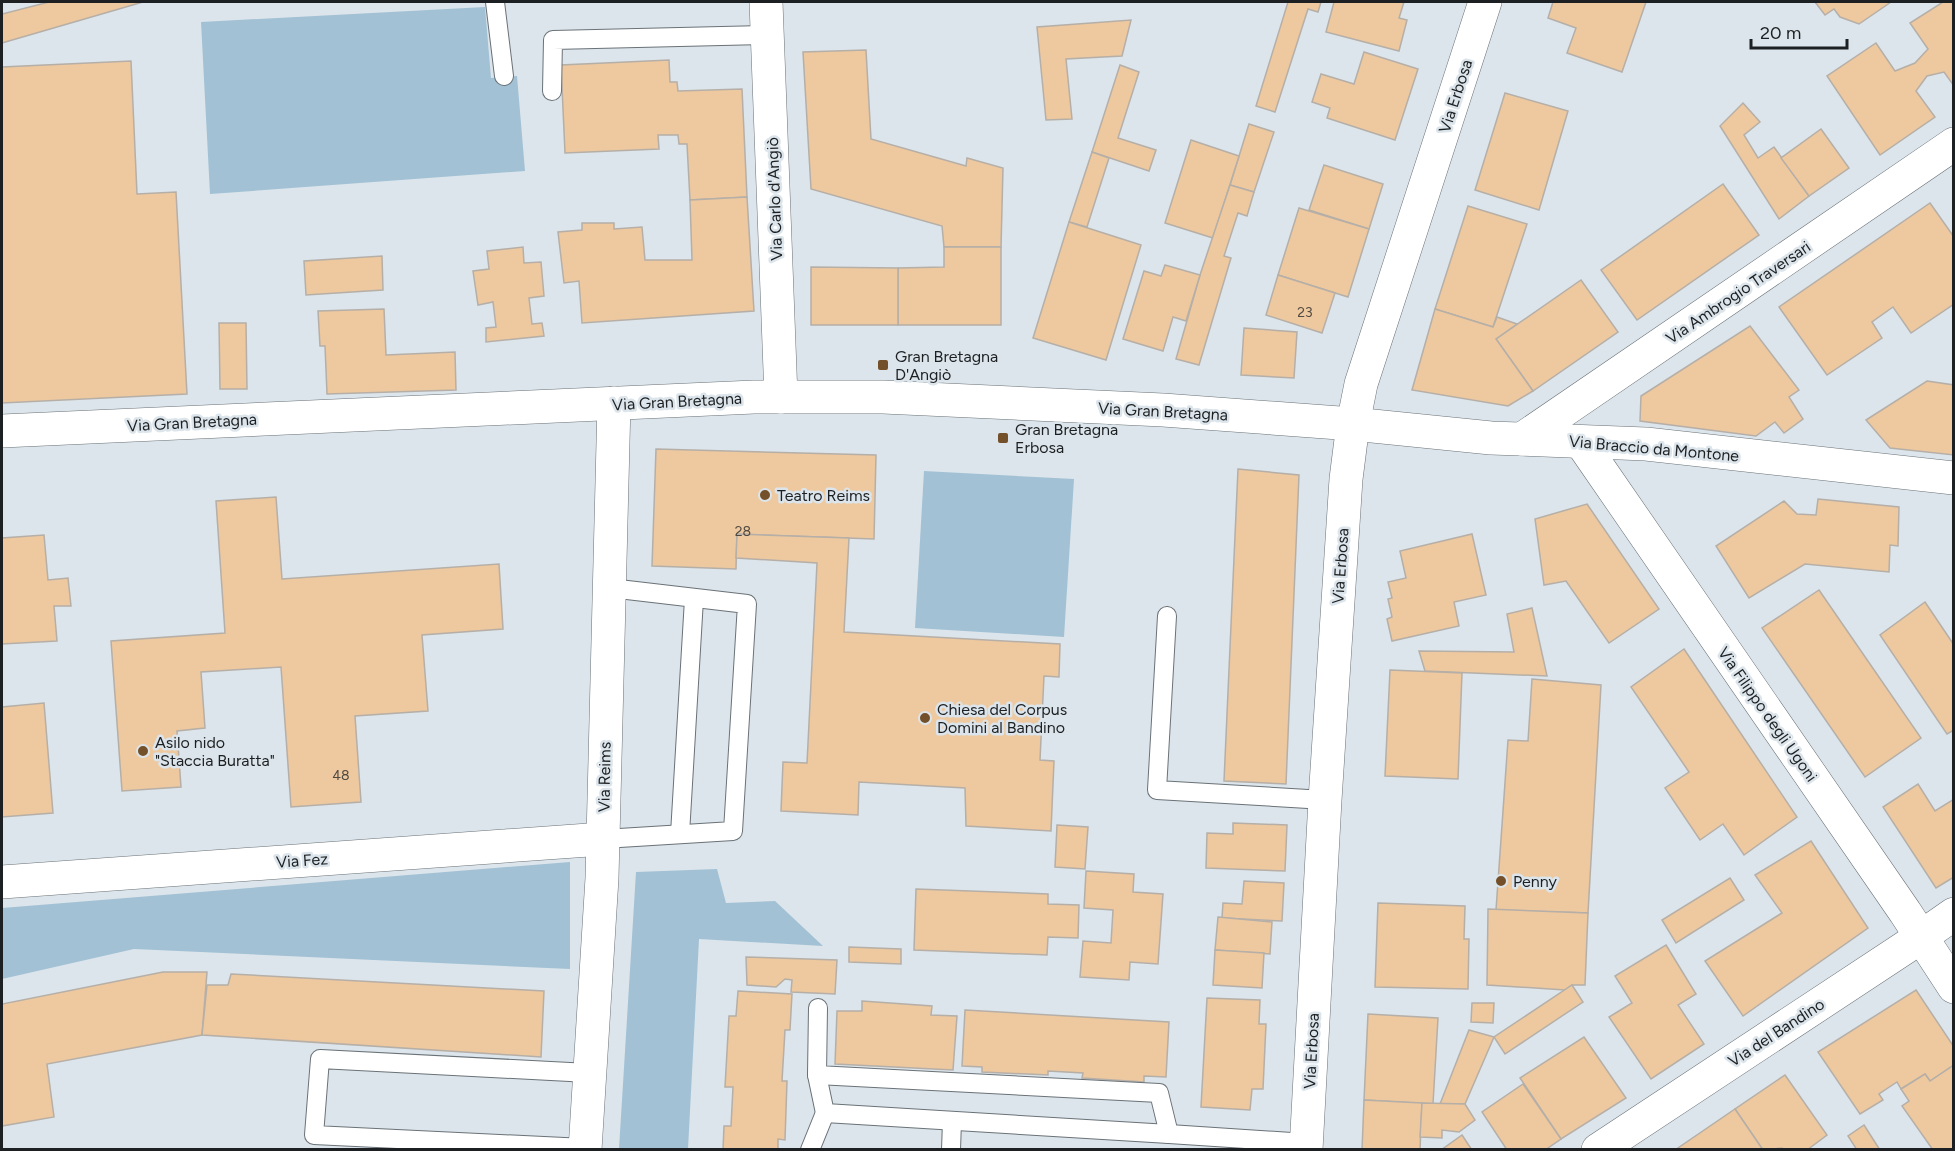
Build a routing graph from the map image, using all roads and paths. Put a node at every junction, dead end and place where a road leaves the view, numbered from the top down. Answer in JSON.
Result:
{"nodes":[{"id":1,"x":495,"y":2,"type":"edge"},
{"id":2,"x":766,"y":2,"type":"edge"},
{"id":3,"x":1485,"y":2,"type":"edge"},
{"id":4,"x":767,"y":35,"type":"junction"},
{"id":5,"x":504,"y":76,"type":"dead end"},
{"id":6,"x":552,"y":91,"type":"dead end"},
{"id":7,"x":1953,"y":144,"type":"edge"},
{"id":8,"x":781,"y":397,"type":"junction"},
{"id":9,"x":614,"y":404,"type":"junction"},
{"id":10,"x":1353,"y":424,"type":"junction"},
{"id":11,"x":2,"y":431,"type":"edge"},
{"id":12,"x":1521,"y":439,"type":"junction"},
{"id":13,"x":1581,"y":442,"type":"junction"},
{"id":14,"x":1953,"y":478,"type":"edge"},
{"id":15,"x":610,"y":588,"type":"junction"},
{"id":16,"x":694,"y":599,"type":"junction"},
{"id":17,"x":1167,"y":616,"type":"dead end"},
{"id":18,"x":1324,"y":800,"type":"junction"},
{"id":19,"x":680,"y":834,"type":"junction"},
{"id":20,"x":603,"y":839,"type":"junction"},
{"id":21,"x":2,"y":882,"type":"edge"},
{"id":22,"x":1953,"y":914,"type":"edge"},
{"id":23,"x":1921,"y":937,"type":"junction"},
{"id":24,"x":1953,"y":987,"type":"edge"},
{"id":25,"x":818,"y":1008,"type":"dead end"},
{"id":26,"x":589,"y":1072,"type":"junction"},
{"id":27,"x":817,"y":1075,"type":"junction"},
{"id":28,"x":825,"y":1113,"type":"junction"},
{"id":29,"x":952,"y":1121,"type":"junction"},
{"id":30,"x":1169,"y":1134,"type":"junction"},
{"id":31,"x":1306,"y":1146,"type":"edge"},
{"id":32,"x":585,"y":1149,"type":"edge"},
{"id":33,"x":810,"y":1149,"type":"edge"},
{"id":34,"x":951,"y":1149,"type":"edge"},
{"id":35,"x":1598,"y":1149,"type":"edge"}],
"edges":[{"from":1,"to":5,"type":"lane"},
{"from":2,"to":4,"type":"street","name":"Via Carlo d'Angiò"},
{"from":3,"to":10,"type":"street","name":"Via Erbosa"},
{"from":4,"to":6,"type":"lane"},
{"from":4,"to":8,"type":"street","name":"Via Carlo d'Angiò"},
{"from":7,"to":12,"type":"street","name":"Via Ambrogio Traversari"},
{"from":8,"to":9,"type":"street","name":"Via Gran Bretagna"},
{"from":8,"to":10,"type":"street","name":"Via Gran Bretagna"},
{"from":9,"to":11,"type":"street","name":"Via Gran Bretagna"},
{"from":9,"to":15,"type":"street","name":"Via Reims"},
{"from":10,"to":12,"type":"street","name":"Via Braccio da Montone"},
{"from":10,"to":18,"type":"street","name":"Via Erbosa"},
{"from":12,"to":13,"type":"street","name":"Via Braccio da Montone"},
{"from":13,"to":14,"type":"street","name":"Via Braccio da Montone"},
{"from":13,"to":23,"type":"street","name":"Via Filippo degli Ugoni"},
{"from":15,"to":16,"type":"lane"},
{"from":15,"to":20,"type":"street","name":"Via Reims"},
{"from":16,"to":19,"type":"lane"},
{"from":16,"to":19,"type":"lane"},
{"from":17,"to":18,"type":"lane"},
{"from":18,"to":31,"type":"street","name":"Via Erbosa"},
{"from":19,"to":20,"type":"lane"},
{"from":20,"to":21,"type":"street","name":"Via Fez"},
{"from":20,"to":26,"type":"street","name":"Via Reims"},
{"from":22,"to":23,"type":"street","name":"Via del Bandino"},
{"from":23,"to":24,"type":"street","name":"Via Filippo degli Ugoni"},
{"from":23,"to":35,"type":"street","name":"Via del Bandino"},
{"from":25,"to":27,"type":"lane"},
{"from":26,"to":32,"type":"street","name":"Via Reims"},
{"from":26,"to":32,"type":"lane"},
{"from":27,"to":28,"type":"lane"},
{"from":27,"to":30,"type":"lane"},
{"from":28,"to":29,"type":"lane"},
{"from":28,"to":33,"type":"lane"},
{"from":29,"to":30,"type":"lane"},
{"from":29,"to":34,"type":"lane"},
{"from":30,"to":31,"type":"lane"}]}
